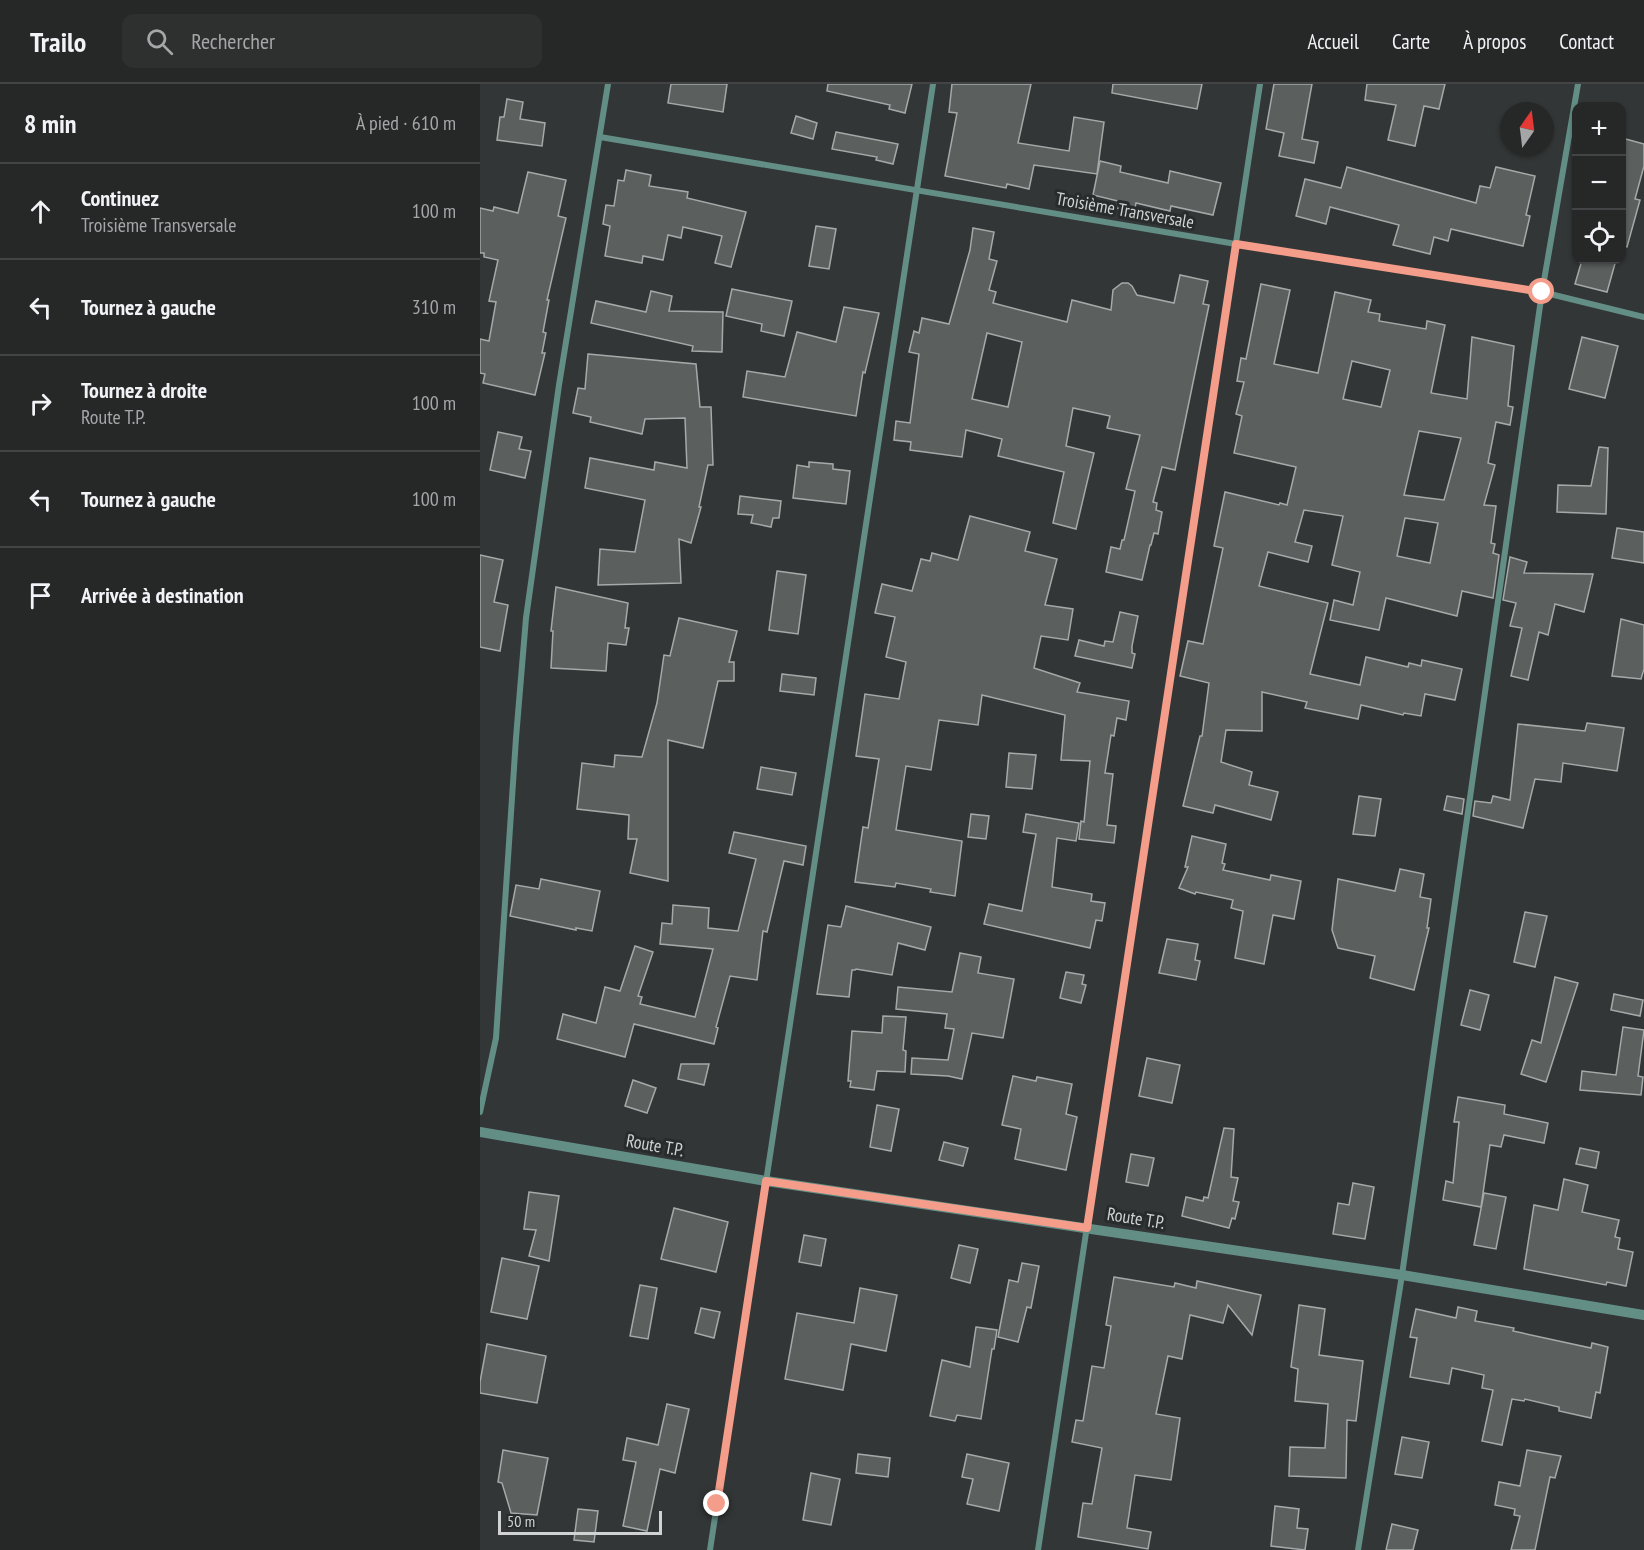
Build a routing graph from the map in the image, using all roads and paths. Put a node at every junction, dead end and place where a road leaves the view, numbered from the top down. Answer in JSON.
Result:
{"nodes":[{"id":1,"x":608,"y":84,"type":"edge"},
{"id":2,"x":933,"y":84,"type":"edge"},
{"id":3,"x":1260,"y":84,"type":"edge"},
{"id":4,"x":1578,"y":84,"type":"edge"},
{"id":5,"x":600,"y":137,"type":"junction"},
{"id":6,"x":916,"y":190,"type":"junction"},
{"id":7,"x":1236,"y":244,"type":"junction"},
{"id":8,"x":1542,"y":292,"type":"junction"},
{"id":9,"x":1644,"y":317,"type":"edge"},
{"id":10,"x":480,"y":1112,"type":"edge"},
{"id":11,"x":480,"y":1132,"type":"edge"},
{"id":12,"x":766,"y":1181,"type":"junction"},
{"id":13,"x":1087,"y":1228,"type":"junction"},
{"id":14,"x":1402,"y":1275,"type":"junction"},
{"id":15,"x":1644,"y":1315,"type":"edge"},
{"id":16,"x":710,"y":1550,"type":"edge"},
{"id":17,"x":1038,"y":1550,"type":"edge"},
{"id":18,"x":1358,"y":1550,"type":"edge"}],
"edges":[{"from":1,"to":5,"type":"street"},
{"from":2,"to":6,"type":"street"},
{"from":3,"to":7,"type":"street"},
{"from":4,"to":8,"type":"street"},
{"from":5,"to":6,"type":"street","name":"Troisième Transversale"},
{"from":5,"to":10,"type":"street"},
{"from":6,"to":7,"type":"street","name":"Troisième Transversale"},
{"from":6,"to":12,"type":"street"},
{"from":7,"to":8,"type":"street","name":"Troisième Transversale"},
{"from":7,"to":13,"type":"street"},
{"from":8,"to":9,"type":"street","name":"Troisième Transversale"},
{"from":8,"to":14,"type":"street"},
{"from":11,"to":12,"type":"street","name":"Route T.P."},
{"from":12,"to":13,"type":"street","name":"Route T.P."},
{"from":12,"to":16,"type":"street"},
{"from":13,"to":14,"type":"street","name":"Route T.P."},
{"from":13,"to":17,"type":"street"},
{"from":14,"to":15,"type":"street","name":"Route T.P."},
{"from":14,"to":18,"type":"street"}]}
